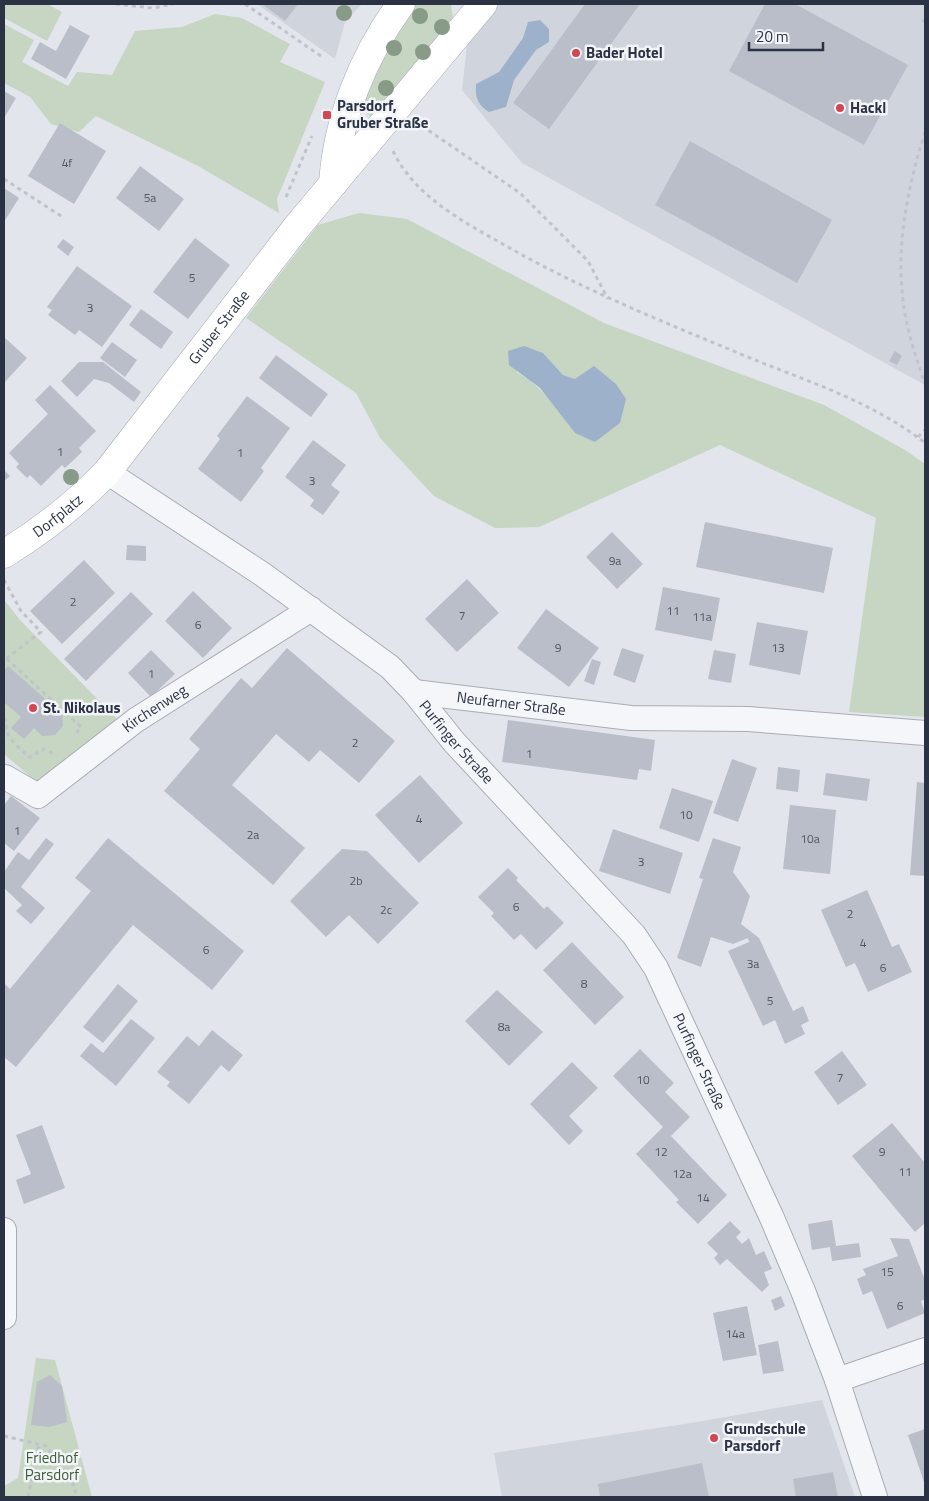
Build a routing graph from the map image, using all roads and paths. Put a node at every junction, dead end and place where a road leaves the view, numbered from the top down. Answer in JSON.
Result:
{"nodes":[{"id":1,"x":116,"y":4,"type":"edge"},
{"id":2,"x":173,"y":4,"type":"edge"},
{"id":3,"x":245,"y":4,"type":"edge"},
{"id":4,"x":401,"y":4,"type":"edge"},
{"id":5,"x":483,"y":4,"type":"edge"},
{"id":6,"x":321,"y":56,"type":"dead end"},
{"id":7,"x":422,"y":126,"type":"dead end"},
{"id":8,"x":925,"y":132,"type":"edge"},
{"id":9,"x":389,"y":142,"type":"dead end"},
{"id":10,"x":4,"y":179,"type":"edge"},
{"id":11,"x":333,"y":184,"type":"junction"},
{"id":12,"x":64,"y":218,"type":"dead end"},
{"id":13,"x":609,"y":299,"type":"junction"},
{"id":14,"x":925,"y":384,"type":"edge"},
{"id":15,"x":925,"y":430,"type":"edge"},
{"id":16,"x":918,"y":437,"type":"junction"},
{"id":17,"x":925,"y":443,"type":"edge"},
{"id":18,"x":107,"y":472,"type":"junction"},
{"id":19,"x":4,"y":554,"type":"edge"},
{"id":20,"x":4,"y":580,"type":"edge"},
{"id":21,"x":311,"y":610,"type":"junction"},
{"id":22,"x":5,"y":659,"type":"edge"},
{"id":23,"x":414,"y":692,"type":"junction"},
{"id":24,"x":4,"y":718,"type":"edge"},
{"id":25,"x":925,"y":733,"type":"edge"},
{"id":26,"x":69,"y":741,"type":"dead end"},
{"id":27,"x":57,"y":755,"type":"dead end"},
{"id":28,"x":28,"y":758,"type":"junction"},
{"id":29,"x":7,"y":778,"type":"edge"},
{"id":30,"x":4,"y":1230,"type":"edge"},
{"id":31,"x":4,"y":1278,"type":"edge"},
{"id":32,"x":4,"y":1317,"type":"edge"},
{"id":33,"x":925,"y":1350,"type":"edge"},
{"id":34,"x":837,"y":1380,"type":"junction"},
{"id":35,"x":4,"y":1436,"type":"edge"},
{"id":36,"x":39,"y":1444,"type":"junction"},
{"id":37,"x":28,"y":1497,"type":"edge"},
{"id":38,"x":77,"y":1497,"type":"edge"},
{"id":39,"x":875,"y":1497,"type":"edge"}],
"edges":[{"from":1,"to":2,"type":"path"},
{"from":3,"to":6,"type":"path"},
{"from":4,"to":11,"type":"street"},
{"from":5,"to":11,"type":"street","name":"Gruber Straße"},
{"from":7,"to":13,"type":"path"},
{"from":8,"to":14,"type":"path"},
{"from":9,"to":13,"type":"path"},
{"from":10,"to":12,"type":"path"},
{"from":11,"to":18,"type":"street","name":"Gruber Straße"},
{"from":13,"to":16,"type":"path"},
{"from":15,"to":16,"type":"path"},
{"from":16,"to":17,"type":"path"},
{"from":18,"to":19,"type":"street","name":"Dorfplatz"},
{"from":18,"to":21,"type":"street"},
{"from":20,"to":22,"type":"path"},
{"from":21,"to":23,"type":"street"},
{"from":21,"to":29,"type":"street","name":"Kirchenweg"},
{"from":22,"to":26,"type":"path"},
{"from":23,"to":25,"type":"street","name":"Neufarner Straße"},
{"from":23,"to":34,"type":"street","name":"Purfinger Straße"},
{"from":24,"to":28,"type":"path"},
{"from":27,"to":28,"type":"path"},
{"from":28,"to":29,"type":"path"},
{"from":30,"to":31,"type":"street"},
{"from":31,"to":32,"type":"street"},
{"from":33,"to":34,"type":"street"},
{"from":34,"to":39,"type":"street","name":"Purfinger Straße"},
{"from":35,"to":36,"type":"path"},
{"from":36,"to":37,"type":"path"},
{"from":36,"to":38,"type":"path"}]}
